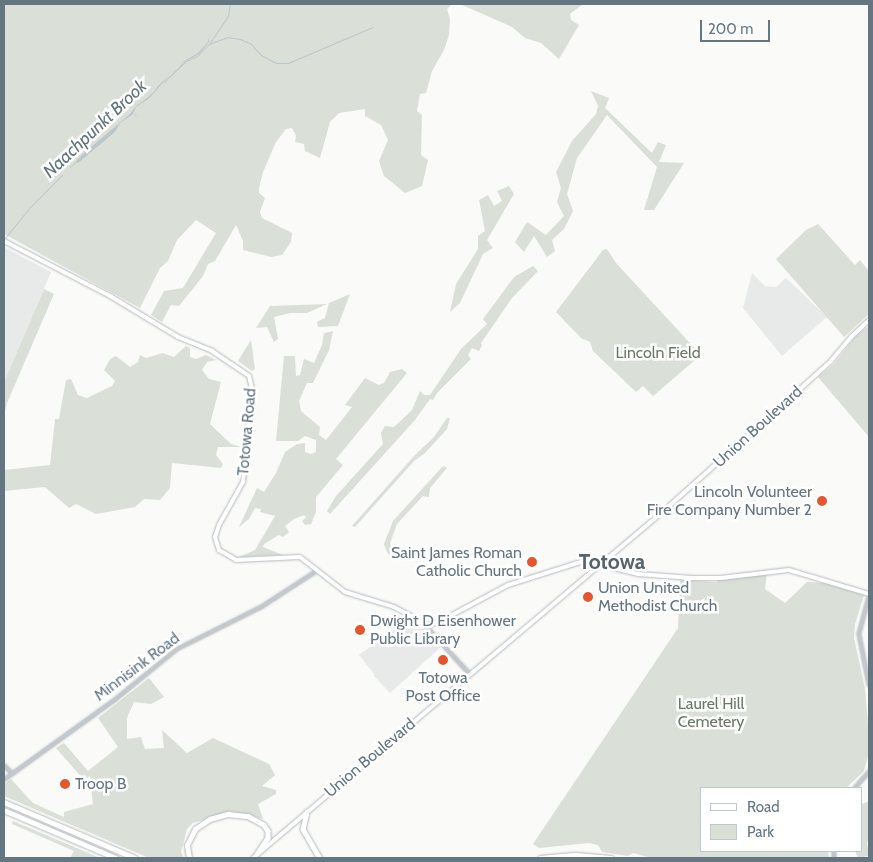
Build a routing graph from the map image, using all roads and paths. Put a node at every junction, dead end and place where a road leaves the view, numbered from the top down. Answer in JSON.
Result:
{"nodes":[{"id":1,"x":4,"y":241,"type":"edge"},
{"id":2,"x":869,"y":320,"type":"edge"},
{"id":3,"x":600,"y":564,"type":"junction"},
{"id":4,"x":317,"y":570,"type":"junction"},
{"id":5,"x":869,"y":595,"type":"edge"},
{"id":6,"x":425,"y":625,"type":"junction"},
{"id":7,"x":470,"y":674,"type":"junction"},
{"id":8,"x":869,"y":685,"type":"edge"},
{"id":9,"x":4,"y":764,"type":"edge"},
{"id":10,"x":869,"y":771,"type":"edge"},
{"id":11,"x":12,"y":773,"type":"junction"},
{"id":12,"x":4,"y":779,"type":"edge"},
{"id":13,"x":855,"y":787,"type":"edge"},
{"id":14,"x":4,"y":802,"type":"edge"},
{"id":15,"x":4,"y":810,"type":"edge"},
{"id":16,"x":307,"y":812,"type":"junction"},
{"id":17,"x":258,"y":853,"type":"junction"},
{"id":18,"x":116,"y":858,"type":"edge"},
{"id":19,"x":135,"y":858,"type":"edge"},
{"id":20,"x":189,"y":858,"type":"edge"},
{"id":21,"x":253,"y":858,"type":"edge"},
{"id":22,"x":320,"y":858,"type":"edge"},
{"id":23,"x":540,"y":858,"type":"edge"},
{"id":24,"x":611,"y":858,"type":"edge"}],
"edges":[{"from":1,"to":4,"type":"main road","name":"Totowa Road"},
{"from":2,"to":3,"type":"main road","name":"Union Boulevard"},
{"from":3,"to":5,"type":"main road"},
{"from":3,"to":6,"type":"main road"},
{"from":3,"to":7,"type":"main road","name":"Union Boulevard"},
{"from":4,"to":6,"type":"main road","name":"Totowa Road"},
{"from":4,"to":11,"type":"street","name":"Minnisink Road"},
{"from":5,"to":8,"type":"street"},
{"from":6,"to":7,"type":"street"},
{"from":7,"to":16,"type":"main road","name":"Union Boulevard"},
{"from":9,"to":11,"type":"street"},
{"from":10,"to":13,"type":"street"},
{"from":11,"to":12,"type":"street","name":"Minnisink Road"},
{"from":14,"to":19,"type":"highway"},
{"from":15,"to":18,"type":"highway"},
{"from":16,"to":17,"type":"main road","name":"Union Boulevard"},
{"from":16,"to":22,"type":"highway"},
{"from":17,"to":20,"type":"highway"},
{"from":17,"to":21,"type":"main road","name":"Union Boulevard"},
{"from":23,"to":24,"type":"highway"}]}
